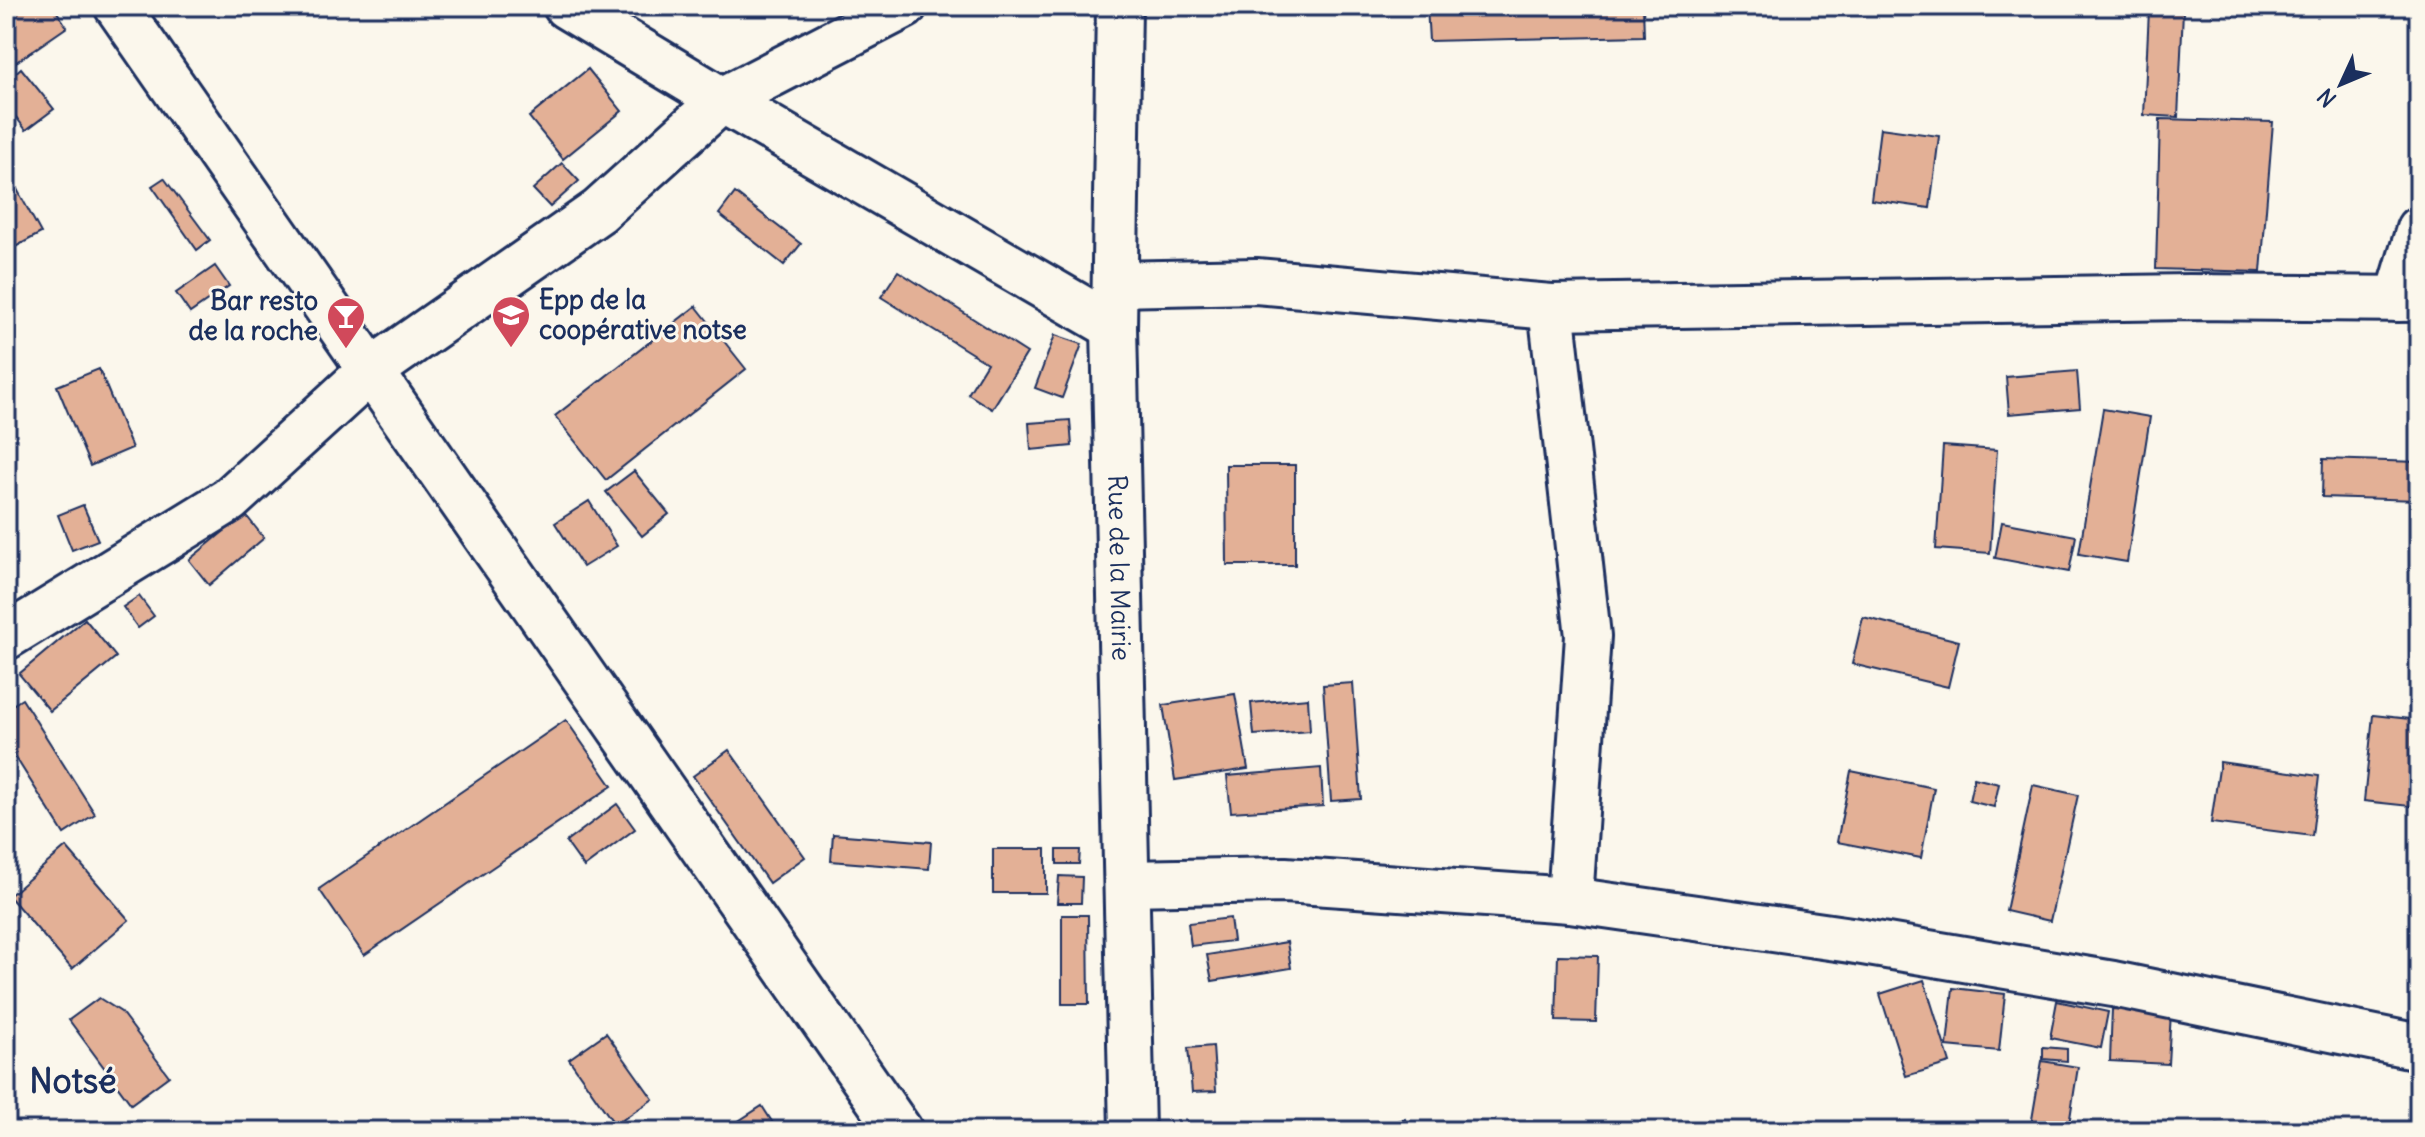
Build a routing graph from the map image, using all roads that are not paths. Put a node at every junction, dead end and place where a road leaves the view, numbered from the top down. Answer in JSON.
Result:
{"nodes":[{"id":1,"x":117,"y":6,"type":"edge"},
{"id":2,"x":566,"y":6,"type":"edge"},
{"id":3,"x":904,"y":6,"type":"edge"},
{"id":4,"x":1119,"y":6,"type":"edge"},
{"id":5,"x":722,"y":100,"type":"junction"},
{"id":6,"x":2419,"y":229,"type":"edge"},
{"id":7,"x":1115,"y":284,"type":"junction"},
{"id":8,"x":2408,"y":299,"type":"edge"},
{"id":9,"x":1551,"y":307,"type":"junction"},
{"id":10,"x":1114,"y":327,"type":"junction"},
{"id":11,"x":369,"y":372,"type":"junction"},
{"id":12,"x":6,"y":637,"type":"edge"},
{"id":13,"x":1127,"y":883,"type":"junction"},
{"id":14,"x":1570,"y":900,"type":"junction"},
{"id":15,"x":2419,"y":1047,"type":"edge"},
{"id":16,"x":900,"y":1131,"type":"edge"},
{"id":17,"x":1132,"y":1131,"type":"edge"}],
"edges":[{"from":1,"to":11,"type":"street"},
{"from":2,"to":5,"type":"street"},
{"from":3,"to":5,"type":"street"},
{"from":4,"to":7,"type":"street","name":"Rue de la Mairie"},
{"from":5,"to":10,"type":"street"},
{"from":5,"to":11,"type":"street"},
{"from":6,"to":8,"type":"street"},
{"from":7,"to":9,"type":"street"},
{"from":7,"to":10,"type":"street","name":"Rue de la Mairie"},
{"from":8,"to":9,"type":"street"},
{"from":9,"to":14,"type":"street"},
{"from":10,"to":13,"type":"street","name":"Rue de la Mairie"},
{"from":11,"to":12,"type":"street"},
{"from":11,"to":16,"type":"street"},
{"from":13,"to":14,"type":"street"},
{"from":13,"to":17,"type":"street","name":"Rue de la Mairie"},
{"from":14,"to":15,"type":"street"}]}
